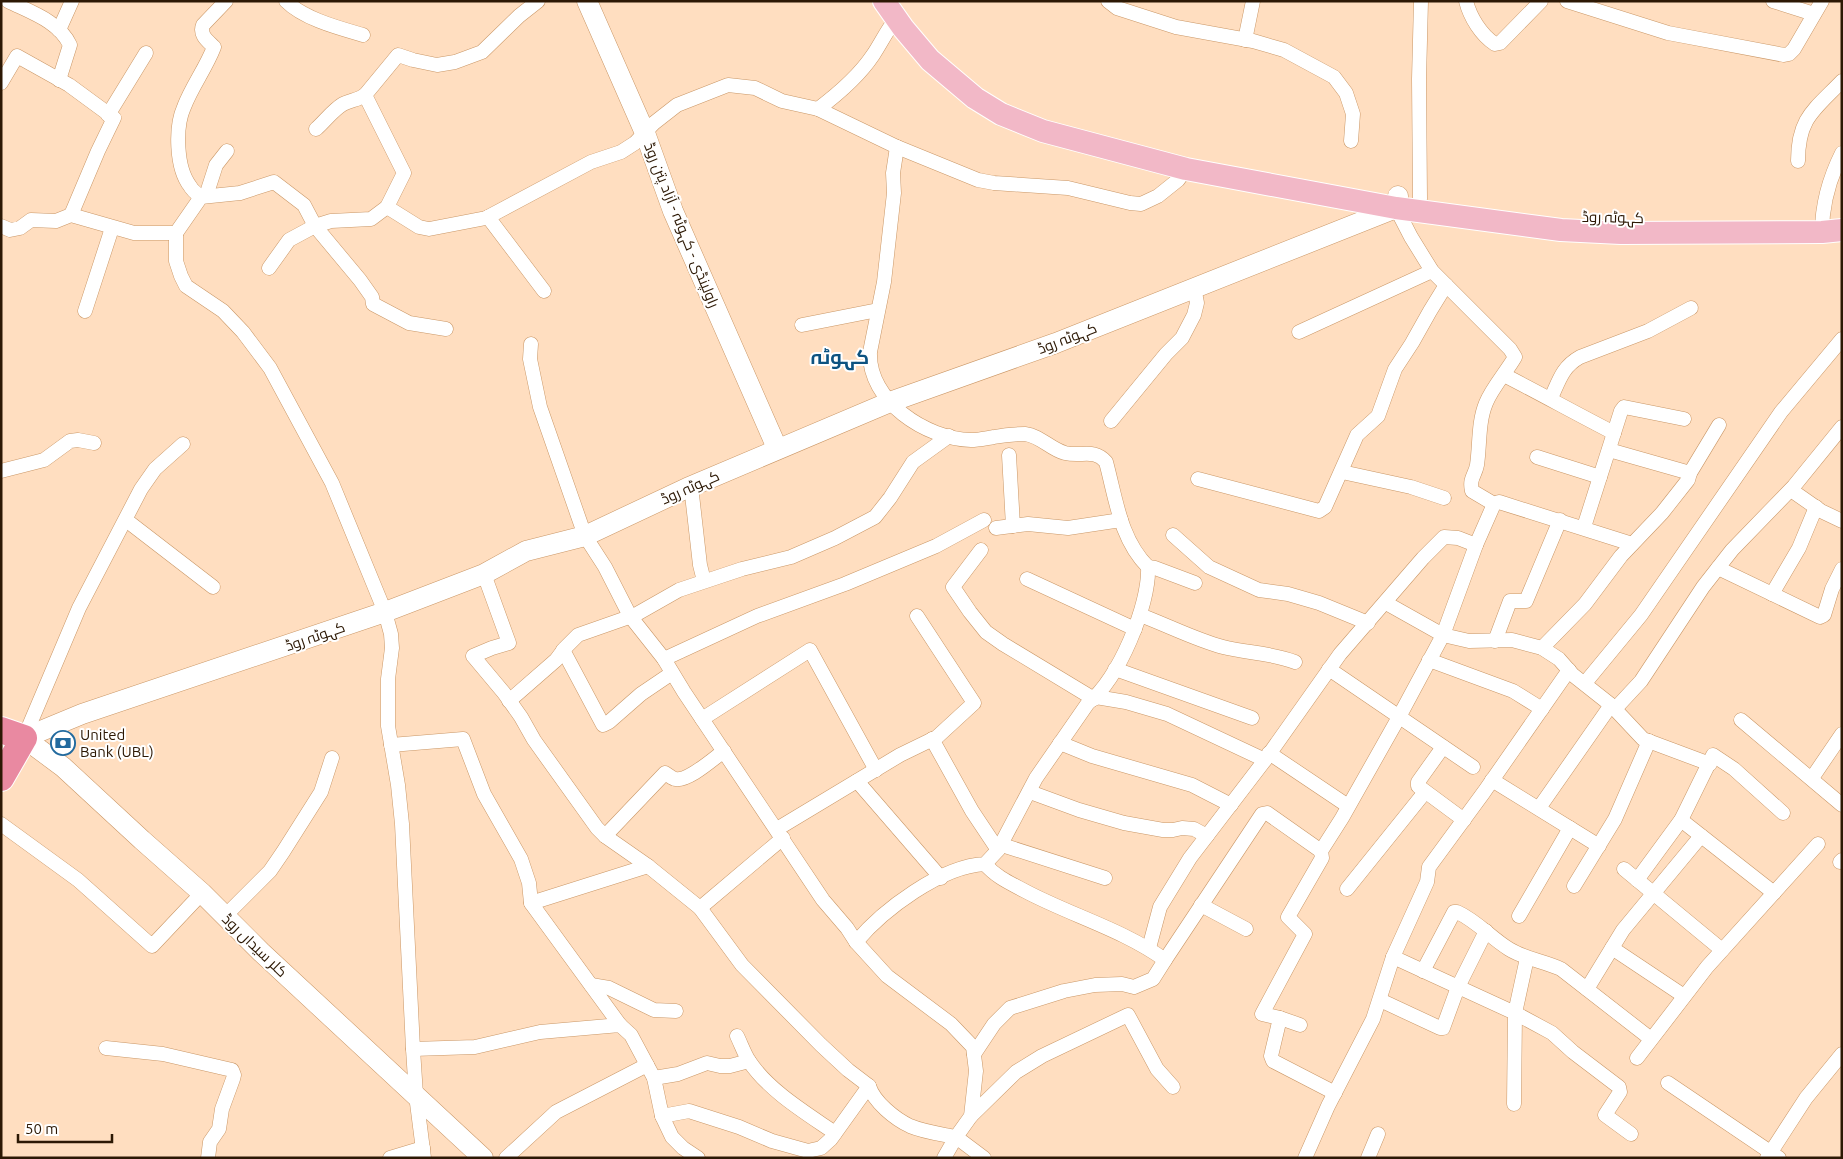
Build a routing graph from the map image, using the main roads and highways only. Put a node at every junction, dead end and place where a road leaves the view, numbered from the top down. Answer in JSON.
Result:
{"nodes":[{"id":1,"x":587,"y":1,"type":"edge"},
{"id":2,"x":893,"y":7,"type":"edge"},
{"id":3,"x":1397,"y":202,"type":"junction"},
{"id":4,"x":1832,"y":224,"type":"edge"},
{"id":5,"x":777,"y":448,"type":"junction"},
{"id":6,"x":13,"y":734,"type":"edge"},
{"id":7,"x":1,"y":778,"type":"edge"},
{"id":8,"x":483,"y":1158,"type":"edge"}],
"edges":[{"from":1,"to":5,"type":"main road","name":"راولپنڈی - کہوٹہ - آزاد پتن روڈ"},
{"from":2,"to":3,"type":"main road"},
{"from":2,"to":3,"type":"main road"},
{"from":3,"to":4,"type":"main road","name":"کہوٹہ روڈ"},
{"from":3,"to":4,"type":"main road","name":"کہوٹہ روڈ"},
{"from":3,"to":5,"type":"main road","name":"کہوٹہ روڈ"},
{"from":5,"to":6,"type":"main road","name":"کہوٹہ روڈ"},
{"from":6,"to":7,"type":"highway"},
{"from":6,"to":8,"type":"main road","name":"کلر سیداں روڈ"}]}
